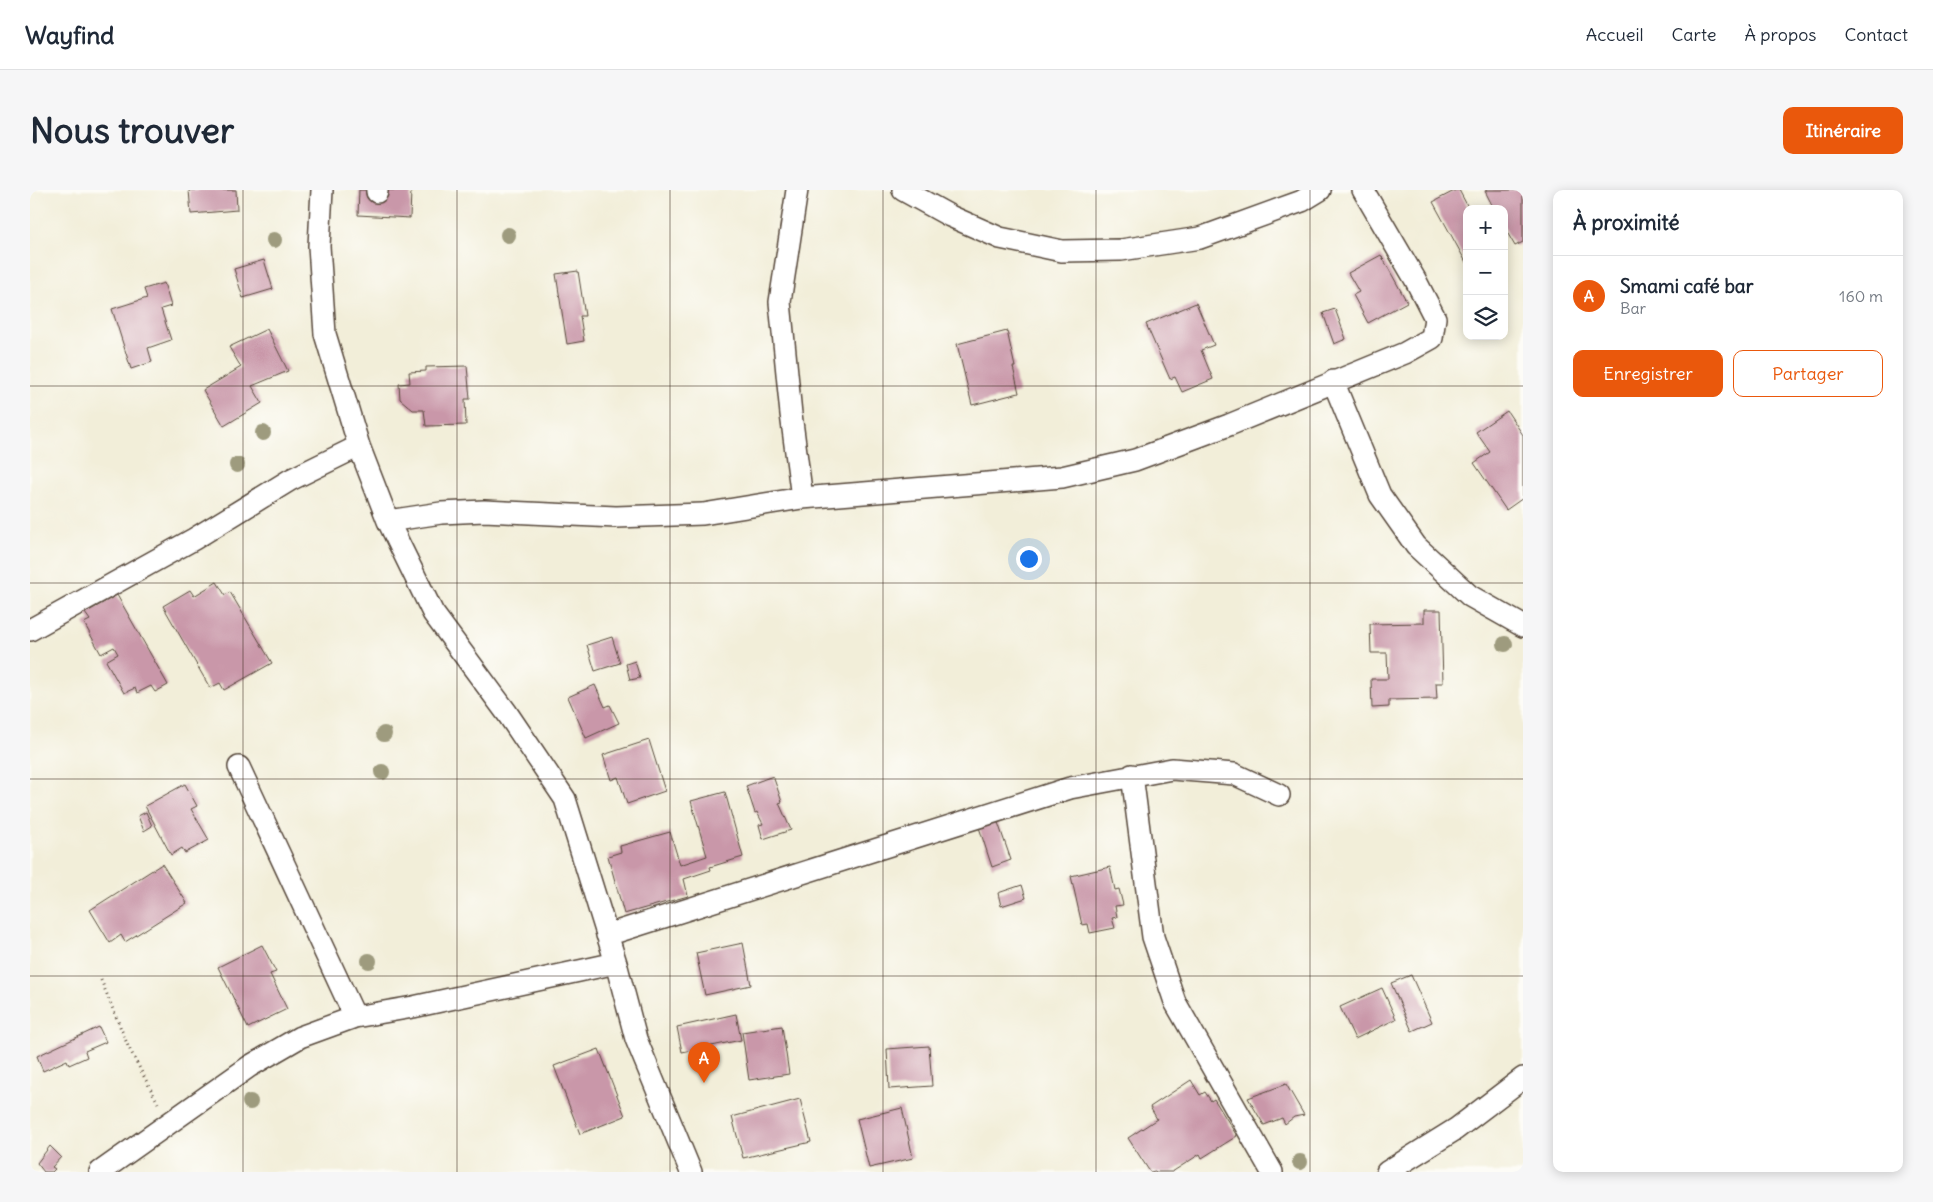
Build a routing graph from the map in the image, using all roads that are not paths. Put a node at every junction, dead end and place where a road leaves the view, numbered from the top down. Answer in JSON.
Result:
{"nodes":[{"id":1,"x":322,"y":190,"type":"edge"},
{"id":2,"x":797,"y":190,"type":"edge"},
{"id":3,"x":903,"y":190,"type":"edge"},
{"id":4,"x":1320,"y":190,"type":"edge"},
{"id":5,"x":1363,"y":190,"type":"edge"},
{"id":6,"x":1333,"y":381,"type":"junction"},
{"id":7,"x":359,"y":446,"type":"junction"},
{"id":8,"x":802,"y":498,"type":"junction"},
{"id":9,"x":388,"y":521,"type":"junction"},
{"id":10,"x":1523,"y":626,"type":"edge"},
{"id":11,"x":30,"y":630,"type":"edge"},
{"id":12,"x":239,"y":767,"type":"dead end"},
{"id":13,"x":1132,"y":775,"type":"junction"},
{"id":14,"x":1279,"y":795,"type":"dead end"},
{"id":15,"x":607,"y":936,"type":"junction"},
{"id":16,"x":616,"y":963,"type":"junction"},
{"id":17,"x":355,"y":1017,"type":"junction"},
{"id":18,"x":1523,"y":1078,"type":"edge"},
{"id":19,"x":100,"y":1172,"type":"edge"},
{"id":20,"x":691,"y":1172,"type":"edge"},
{"id":21,"x":1272,"y":1172,"type":"edge"},
{"id":22,"x":1387,"y":1172,"type":"edge"}],
"edges":[{"from":1,"to":7,"type":"street"},
{"from":2,"to":8,"type":"street"},
{"from":3,"to":4,"type":"street"},
{"from":5,"to":6,"type":"street"},
{"from":6,"to":8,"type":"street"},
{"from":6,"to":10,"type":"street"},
{"from":7,"to":9,"type":"street"},
{"from":7,"to":11,"type":"street"},
{"from":8,"to":9,"type":"street"},
{"from":9,"to":15,"type":"street"},
{"from":12,"to":17,"type":"street"},
{"from":13,"to":14,"type":"street"},
{"from":13,"to":15,"type":"street"},
{"from":13,"to":21,"type":"street"},
{"from":15,"to":16,"type":"street"},
{"from":16,"to":17,"type":"street"},
{"from":16,"to":20,"type":"street"},
{"from":17,"to":19,"type":"street"},
{"from":18,"to":22,"type":"street"}]}
